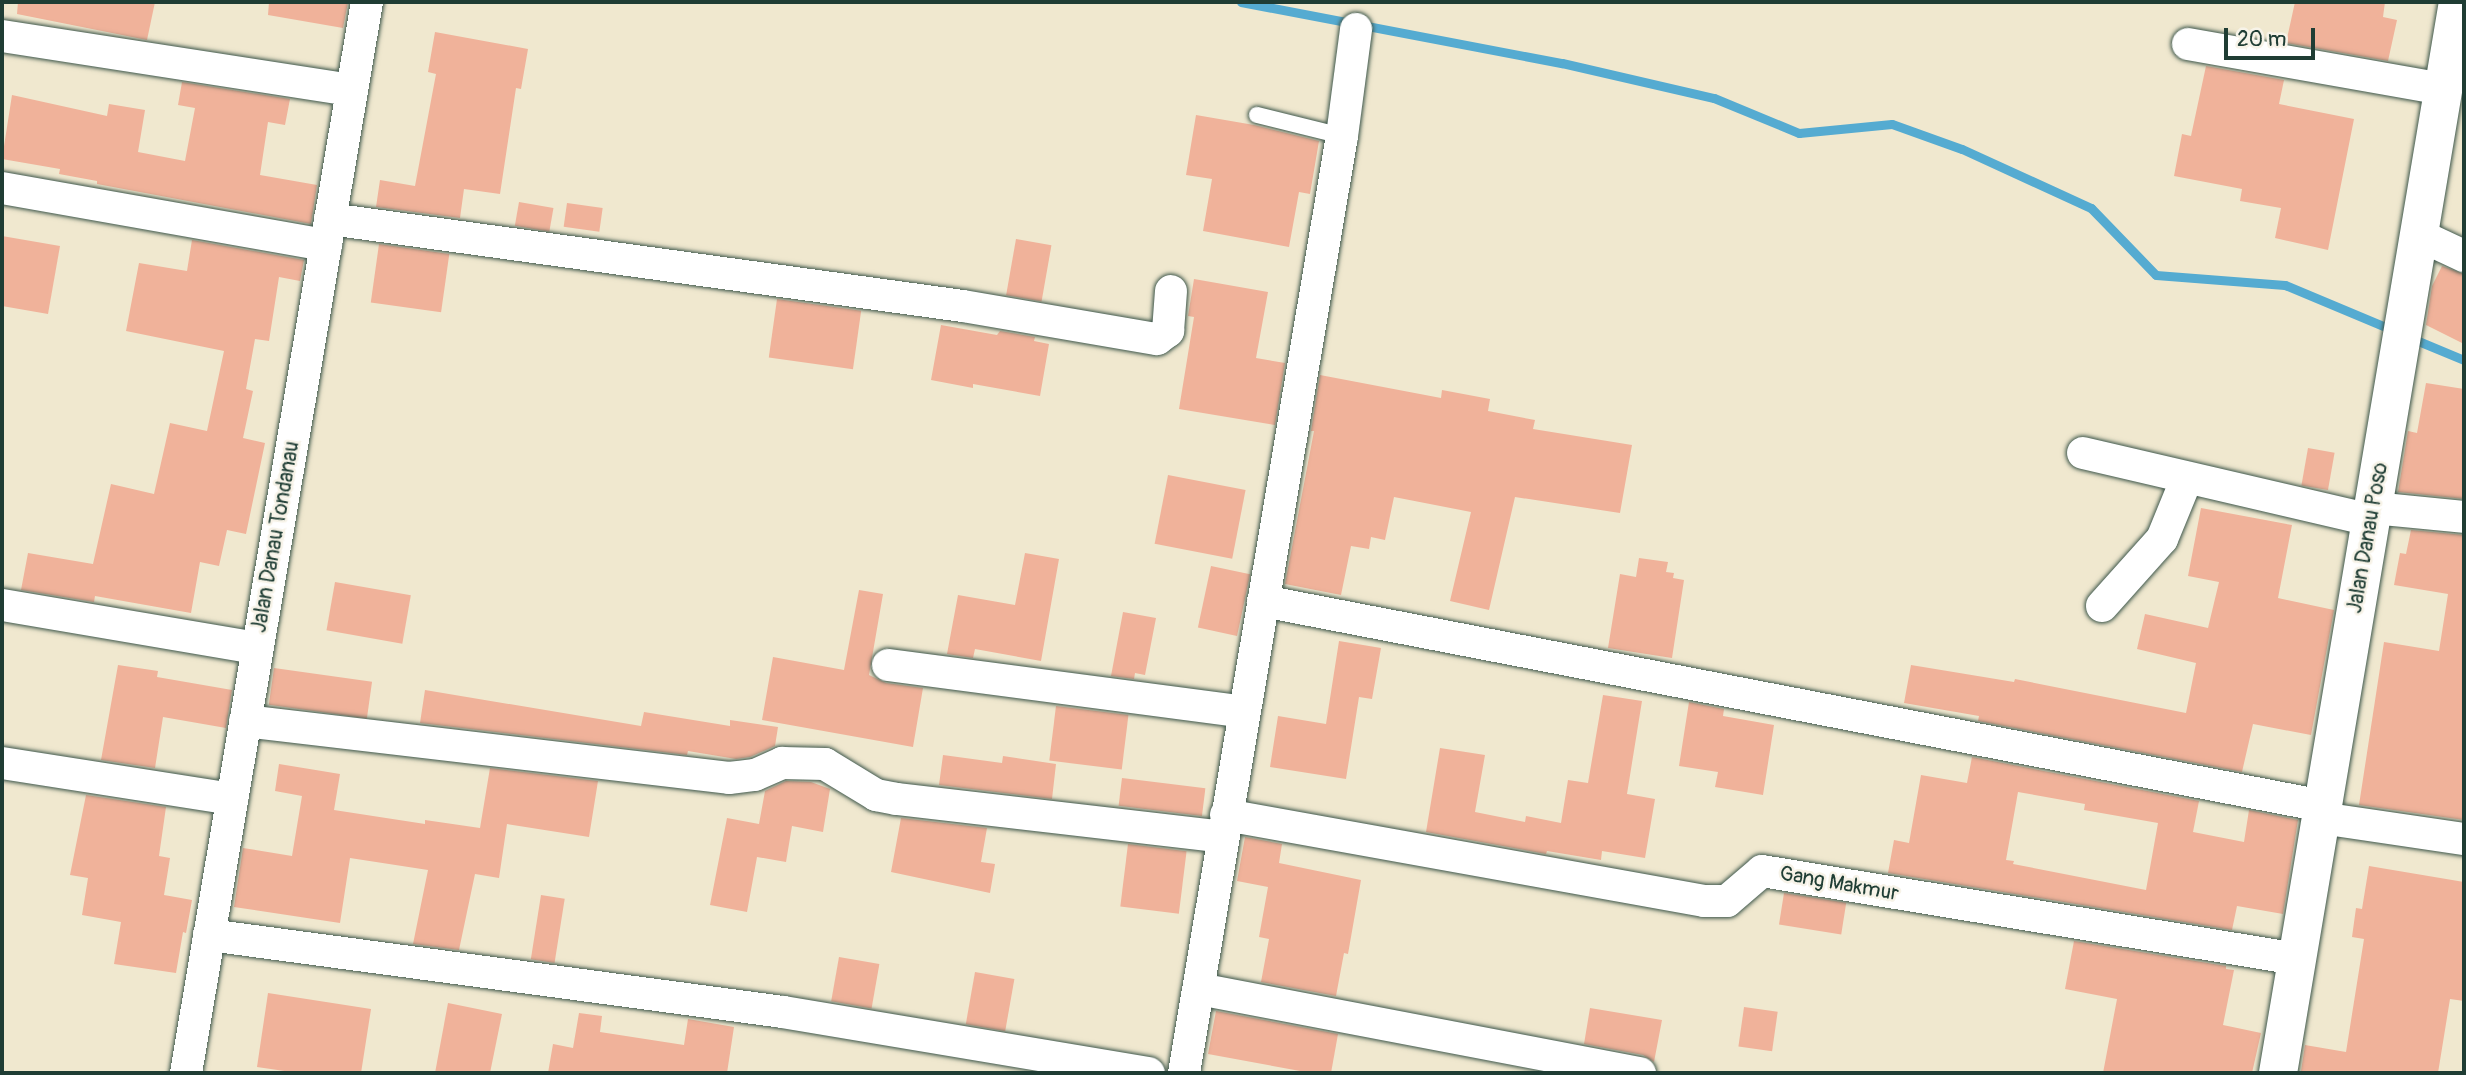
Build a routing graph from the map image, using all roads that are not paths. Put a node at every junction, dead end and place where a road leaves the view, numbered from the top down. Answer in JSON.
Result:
{"nodes":[{"id":1,"x":367,"y":2,"type":"edge"},
{"id":2,"x":2458,"y":2,"type":"edge"},
{"id":3,"x":1356,"y":29,"type":"dead end"},
{"id":4,"x":2,"y":36,"type":"edge"},
{"id":5,"x":2188,"y":44,"type":"dead end"},
{"id":6,"x":2444,"y":89,"type":"junction"},
{"id":7,"x":352,"y":90,"type":"junction"},
{"id":8,"x":1257,"y":115,"type":"dead end"},
{"id":9,"x":1342,"y":136,"type":"junction"},
{"id":10,"x":2,"y":188,"type":"edge"},
{"id":11,"x":328,"y":232,"type":"junction"},
{"id":12,"x":2419,"y":235,"type":"junction"},
{"id":13,"x":2464,"y":256,"type":"edge"},
{"id":14,"x":1171,"y":291,"type":"dead end"},
{"id":15,"x":2083,"y":453,"type":"dead end"},
{"id":16,"x":2187,"y":478,"type":"junction"},
{"id":17,"x":2372,"y":514,"type":"junction"},
{"id":18,"x":2464,"y":517,"type":"edge"},
{"id":19,"x":1263,"y":601,"type":"junction"},
{"id":20,"x":2,"y":605,"type":"edge"},
{"id":21,"x":2102,"y":606,"type":"dead end"},
{"id":22,"x":257,"y":648,"type":"junction"},
{"id":23,"x":888,"y":665,"type":"dead end"},
{"id":24,"x":1244,"y":712,"type":"junction"},
{"id":25,"x":245,"y":721,"type":"junction"},
{"id":26,"x":2,"y":762,"type":"edge"},
{"id":27,"x":232,"y":799,"type":"junction"},
{"id":28,"x":2322,"y":812,"type":"junction"},
{"id":29,"x":1225,"y":826,"type":"junction"},
{"id":30,"x":2464,"y":839,"type":"edge"},
{"id":31,"x":209,"y":934,"type":"junction"},
{"id":32,"x":2297,"y":959,"type":"junction"},
{"id":33,"x":1199,"y":989,"type":"junction"},
{"id":34,"x":186,"y":1073,"type":"edge"},
{"id":35,"x":1149,"y":1073,"type":"edge"},
{"id":36,"x":1184,"y":1073,"type":"edge"},
{"id":37,"x":1640,"y":1073,"type":"edge"},
{"id":38,"x":2278,"y":1073,"type":"edge"}],
"edges":[{"from":1,"to":7,"type":"street","name":"Jalan Danau Tondanau"},
{"from":2,"to":6,"type":"street","name":"Jalan Danau Poso"},
{"from":3,"to":9,"type":"street"},
{"from":4,"to":7,"type":"street"},
{"from":5,"to":6,"type":"street"},
{"from":6,"to":12,"type":"street","name":"Jalan Danau Poso"},
{"from":7,"to":11,"type":"street","name":"Jalan Danau Tondanau"},
{"from":8,"to":9,"type":"lane"},
{"from":9,"to":19,"type":"street"},
{"from":10,"to":11,"type":"street"},
{"from":11,"to":14,"type":"street"},
{"from":11,"to":22,"type":"street","name":"Jalan Danau Tondanau"},
{"from":12,"to":13,"type":"street"},
{"from":12,"to":17,"type":"street","name":"Jalan Danau Poso"},
{"from":15,"to":16,"type":"street"},
{"from":16,"to":17,"type":"street"},
{"from":16,"to":21,"type":"street"},
{"from":17,"to":18,"type":"street"},
{"from":17,"to":28,"type":"street","name":"Jalan Danau Poso"},
{"from":19,"to":24,"type":"street"},
{"from":19,"to":28,"type":"street"},
{"from":20,"to":22,"type":"street"},
{"from":22,"to":25,"type":"street","name":"Jalan Danau Tondanau"},
{"from":23,"to":24,"type":"street"},
{"from":24,"to":29,"type":"street"},
{"from":25,"to":27,"type":"street","name":"Jalan Danau Tondanau"},
{"from":25,"to":29,"type":"street","name":"Gang Makmur"},
{"from":26,"to":27,"type":"street"},
{"from":27,"to":31,"type":"street","name":"Jalan Danau Tondanau"},
{"from":28,"to":30,"type":"street"},
{"from":28,"to":32,"type":"street","name":"Jalan Danau Poso"},
{"from":29,"to":32,"type":"street","name":"Gang Makmur"},
{"from":29,"to":33,"type":"street"},
{"from":31,"to":34,"type":"street","name":"Jalan Danau Tondanau"},
{"from":31,"to":35,"type":"street"},
{"from":32,"to":38,"type":"street","name":"Jalan Danau Poso"},
{"from":33,"to":36,"type":"street"},
{"from":33,"to":37,"type":"street"}]}
